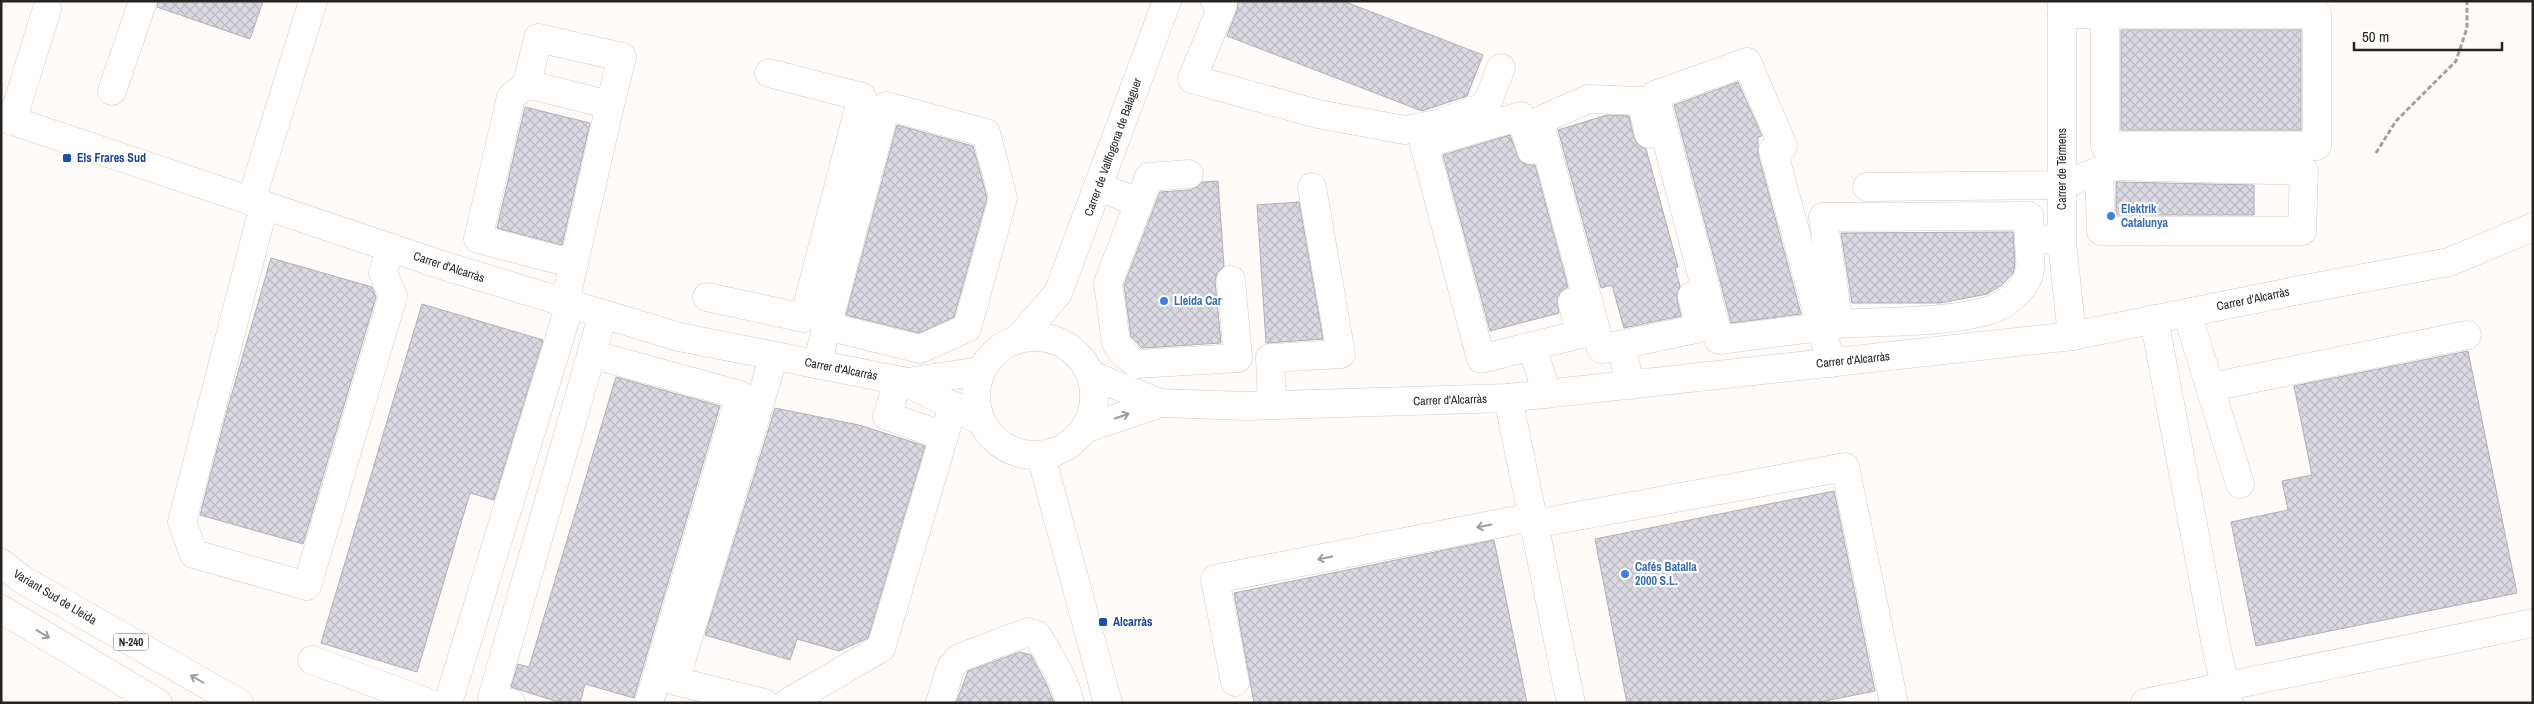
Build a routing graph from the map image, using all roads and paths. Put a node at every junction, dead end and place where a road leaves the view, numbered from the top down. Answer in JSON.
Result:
{"nodes":[{"id":1,"x":143,"y":1,"type":"edge"},
{"id":2,"x":313,"y":1,"type":"edge"},
{"id":3,"x":1167,"y":1,"type":"edge"},
{"id":4,"x":2467,"y":1,"type":"edge"},
{"id":5,"x":1221,"y":2,"type":"edge"},
{"id":6,"x":2062,"y":7,"type":"edge"},
{"id":7,"x":47,"y":9,"type":"dead end"},
{"id":8,"x":2105,"y":13,"type":"junction"},
{"id":9,"x":1501,"y":68,"type":"dead end"},
{"id":10,"x":769,"y":73,"type":"dead end"},
{"id":11,"x":527,"y":84,"type":"junction"},
{"id":12,"x":112,"y":91,"type":"dead end"},
{"id":13,"x":610,"y":105,"type":"junction"},
{"id":14,"x":6,"y":119,"type":"edge"},
{"id":15,"x":2376,"y":152,"type":"dead end"},
{"id":16,"x":2099,"y":171,"type":"junction"},
{"id":17,"x":1189,"y":174,"type":"dead end"},
{"id":18,"x":2062,"y":185,"type":"junction"},
{"id":19,"x":1098,"y":186,"type":"junction"},
{"id":20,"x":1312,"y":187,"type":"dead end"},
{"id":21,"x":1867,"y":187,"type":"dead end"},
{"id":22,"x":257,"y":203,"type":"junction"},
{"id":23,"x":1140,"y":203,"type":"junction"},
{"id":24,"x":2533,"y":227,"type":"edge"},
{"id":25,"x":1082,"y":230,"type":"junction"},
{"id":26,"x":2101,"y":231,"type":"junction"},
{"id":27,"x":2062,"y":236,"type":"junction"},
{"id":28,"x":478,"y":239,"type":"junction"},
{"id":29,"x":2029,"y":240,"type":"junction"},
{"id":30,"x":1122,"y":246,"type":"junction"},
{"id":31,"x":390,"y":247,"type":"junction"},
{"id":32,"x":560,"y":260,"type":"dead end"},
{"id":33,"x":469,"y":273,"type":"junction"},
{"id":34,"x":1231,"y":280,"type":"dead end"},
{"id":35,"x":1058,"y":293,"type":"junction"},
{"id":36,"x":707,"y":297,"type":"dead end"},
{"id":37,"x":568,"y":303,"type":"junction"},
{"id":38,"x":748,"y":306,"type":"junction"},
{"id":39,"x":2187,"y":312,"type":"junction"},
{"id":40,"x":603,"y":314,"type":"junction"},
{"id":41,"x":2154,"y":319,"type":"junction"},
{"id":42,"x":827,"y":326,"type":"junction"},
{"id":43,"x":1821,"y":327,"type":"junction"},
{"id":44,"x":967,"y":328,"type":"junction"},
{"id":45,"x":2467,"y":335,"type":"dead end"},
{"id":46,"x":2072,"y":336,"type":"junction"},
{"id":47,"x":1019,"y":338,"type":"junction"},
{"id":48,"x":1063,"y":343,"type":"junction"},
{"id":49,"x":1532,"y":346,"type":"junction"},
{"id":50,"x":1620,"y":346,"type":"junction"},
{"id":51,"x":740,"y":349,"type":"junction"},
{"id":52,"x":591,"y":354,"type":"junction"},
{"id":53,"x":774,"y":356,"type":"junction"},
{"id":54,"x":1197,"y":361,"type":"junction"},
{"id":55,"x":1831,"y":363,"type":"junction"},
{"id":56,"x":817,"y":364,"type":"junction"},
{"id":57,"x":985,"y":365,"type":"junction"},
{"id":58,"x":1091,"y":375,"type":"junction"},
{"id":59,"x":902,"y":381,"type":"junction"},
{"id":60,"x":1631,"y":385,"type":"junction"},
{"id":61,"x":2211,"y":387,"type":"junction"},
{"id":62,"x":1547,"y":394,"type":"junction"},
{"id":63,"x":1508,"y":398,"type":"junction"},
{"id":64,"x":1160,"y":403,"type":"junction"},
{"id":65,"x":1201,"y":404,"type":"junction"},
{"id":66,"x":1272,"y":405,"type":"junction"},
{"id":67,"x":953,"y":406,"type":"junction"},
{"id":68,"x":980,"y":420,"type":"junction"},
{"id":69,"x":1085,"y":429,"type":"junction"},
{"id":70,"x":944,"y":436,"type":"junction"},
{"id":71,"x":1041,"y":456,"type":"junction"},
{"id":72,"x":2240,"y":484,"type":"dead end"},
{"id":73,"x":1533,"y":520,"type":"junction"},
{"id":74,"x":1,"y":564,"type":"edge"},
{"id":75,"x":1,"y":609,"type":"edge"},
{"id":76,"x":2533,"y":623,"type":"edge"},
{"id":77,"x":312,"y":660,"type":"dead end"},
{"id":78,"x":1235,"y":682,"type":"dead end"},
{"id":79,"x":2228,"y":694,"type":"edge"},
{"id":80,"x":158,"y":703,"type":"edge"},
{"id":81,"x":240,"y":703,"type":"edge"},
{"id":82,"x":430,"y":703,"type":"edge"},
{"id":83,"x":448,"y":703,"type":"edge"},
{"id":84,"x":511,"y":703,"type":"edge"},
{"id":85,"x":649,"y":703,"type":"edge"},
{"id":86,"x":764,"y":703,"type":"edge"},
{"id":87,"x":787,"y":703,"type":"edge"},
{"id":88,"x":940,"y":703,"type":"edge"},
{"id":89,"x":1070,"y":703,"type":"edge"},
{"id":90,"x":1108,"y":703,"type":"edge"},
{"id":91,"x":1570,"y":703,"type":"edge"},
{"id":92,"x":1894,"y":703,"type":"edge"},
{"id":93,"x":2145,"y":703,"type":"edge"}],
"edges":[{"from":1,"to":12,"type":"main road"},
{"from":2,"to":22,"type":"main road"},
{"from":3,"to":19,"type":"main road","name":"Carrer de Vallfogona de Balaguer"},
{"from":4,"to":15,"type":"path"},
{"from":5,"to":9,"type":"main road"},
{"from":6,"to":8,"type":"main road"},
{"from":6,"to":18,"type":"main road","name":"Carrer de Térmens"},
{"from":7,"to":14,"type":"main road"},
{"from":8,"to":8,"type":"main road"},
{"from":10,"to":38,"type":"main road"},
{"from":11,"to":13,"type":"main road"},
{"from":11,"to":13,"type":"main road"},
{"from":11,"to":28,"type":"main road"},
{"from":13,"to":37,"type":"main road"},
{"from":14,"to":22,"type":"main road","name":"Carrer d'Alcarràs"},
{"from":16,"to":18,"type":"main road"},
{"from":16,"to":26,"type":"main road"},
{"from":16,"to":26,"type":"main road"},
{"from":17,"to":23,"type":"main road"},
{"from":18,"to":21,"type":"main road"},
{"from":18,"to":27,"type":"main road","name":"Carrer de Térmens"},
{"from":19,"to":23,"type":"main road"},
{"from":19,"to":25,"type":"main road","name":"Carrer de Vallfogona de Balaguer"},
{"from":20,"to":66,"type":"main road"},
{"from":22,"to":31,"type":"main road","name":"Carrer d'Alcarràs"},
{"from":22,"to":31,"type":"main road"},
{"from":23,"to":30,"type":"main road"},
{"from":24,"to":39,"type":"main road","name":"Carrer d'Alcarràs"},
{"from":25,"to":30,"type":"main road"},
{"from":25,"to":35,"type":"main road","name":"Carrer de Vallfogona de Balaguer"},
{"from":26,"to":27,"type":"main road"},
{"from":27,"to":29,"type":"main road"},
{"from":27,"to":46,"type":"main road","name":"Carrer de Térmens"},
{"from":28,"to":32,"type":"main road"},
{"from":28,"to":33,"type":"main road"},
{"from":29,"to":29,"type":"main road"},
{"from":30,"to":54,"type":"main road"},
{"from":31,"to":33,"type":"main road","name":"Carrer d'Alcarràs"},
{"from":33,"to":37,"type":"main road","name":"Carrer d'Alcarràs"},
{"from":34,"to":54,"type":"main road"},
{"from":35,"to":47,"type":"main road"},
{"from":35,"to":48,"type":"main road"},
{"from":36,"to":38,"type":"main road"},
{"from":37,"to":40,"type":"main road","name":"Carrer d'Alcarràs"},
{"from":37,"to":83,"type":"main road"},
{"from":38,"to":51,"type":"main road"},
{"from":39,"to":41,"type":"main road","name":"Carrer d'Alcarràs"},
{"from":39,"to":61,"type":"main road"},
{"from":40,"to":51,"type":"main road","name":"Carrer d'Alcarràs"},
{"from":40,"to":52,"type":"main road"},
{"from":41,"to":46,"type":"main road","name":"Carrer d'Alcarràs"},
{"from":41,"to":79,"type":"main road"},
{"from":42,"to":44,"type":"main road"},
{"from":42,"to":44,"type":"main road"},
{"from":42,"to":56,"type":"main road"},
{"from":43,"to":43,"type":"main road"},
{"from":43,"to":55,"type":"main road"},
{"from":44,"to":57,"type":"main road"},
{"from":45,"to":61,"type":"main road"},
{"from":46,"to":55,"type":"main road","name":"Carrer d'Alcarràs"},
{"from":47,"to":48,"type":"main road"},
{"from":47,"to":57,"type":"main road"},
{"from":48,"to":58,"type":"main road"},
{"from":49,"to":49,"type":"main road"},
{"from":49,"to":62,"type":"main road"},
{"from":50,"to":50,"type":"main road"},
{"from":50,"to":60,"type":"main road"},
{"from":51,"to":53,"type":"main road","name":"Carrer d'Alcarràs"},
{"from":52,"to":84,"type":"main road"},
{"from":52,"to":85,"type":"main road"},
{"from":53,"to":56,"type":"main road","name":"Carrer d'Alcarràs"},
{"from":53,"to":86,"type":"main road"},
{"from":54,"to":65,"type":"main road"},
{"from":55,"to":60,"type":"main road","name":"Carrer d'Alcarràs"},
{"from":56,"to":59,"type":"main road","name":"Carrer d'Alcarràs"},
{"from":57,"to":59,"type":"main road","name":"Carrer d'Alcarràs"},
{"from":57,"to":68,"type":"main road"},
{"from":58,"to":64,"type":"main road","name":"Carrer d'Alcarràs"},
{"from":58,"to":69,"type":"main road"},
{"from":59,"to":67,"type":"main road","name":"Carrer d'Alcarràs"},
{"from":59,"to":70,"type":"main road"},
{"from":60,"to":62,"type":"main road","name":"Carrer d'Alcarràs"},
{"from":61,"to":72,"type":"main road"},
{"from":62,"to":63,"type":"main road","name":"Carrer d'Alcarràs"},
{"from":63,"to":66,"type":"main road","name":"Carrer d'Alcarràs"},
{"from":63,"to":73,"type":"main road"},
{"from":64,"to":65,"type":"main road","name":"Carrer d'Alcarràs"},
{"from":69,"to":64,"type":"main road","name":"Carrer d'Alcarràs","one_way":true},
{"from":65,"to":66,"type":"main road","name":"Carrer d'Alcarràs"},
{"from":67,"to":68,"type":"main road","name":"Carrer d'Alcarràs"},
{"from":67,"to":70,"type":"main road"},
{"from":68,"to":71,"type":"main road"},
{"from":69,"to":71,"type":"main road"},
{"from":70,"to":87,"type":"main road"},
{"from":71,"to":90,"type":"main road"},
{"from":73,"to":78,"type":"main road","one_way":true},
{"from":73,"to":91,"type":"main road"},
{"from":73,"to":92,"type":"main road"},
{"from":81,"to":74,"type":"main road","name":"Variant Sud de Lleida","number":"N-240","one_way":true},
{"from":75,"to":80,"type":"main road","one_way":true},
{"from":76,"to":79,"type":"main road"},
{"from":77,"to":82,"type":"main road"},
{"from":79,"to":93,"type":"main road"},
{"from":88,"to":89,"type":"main road"}]}
